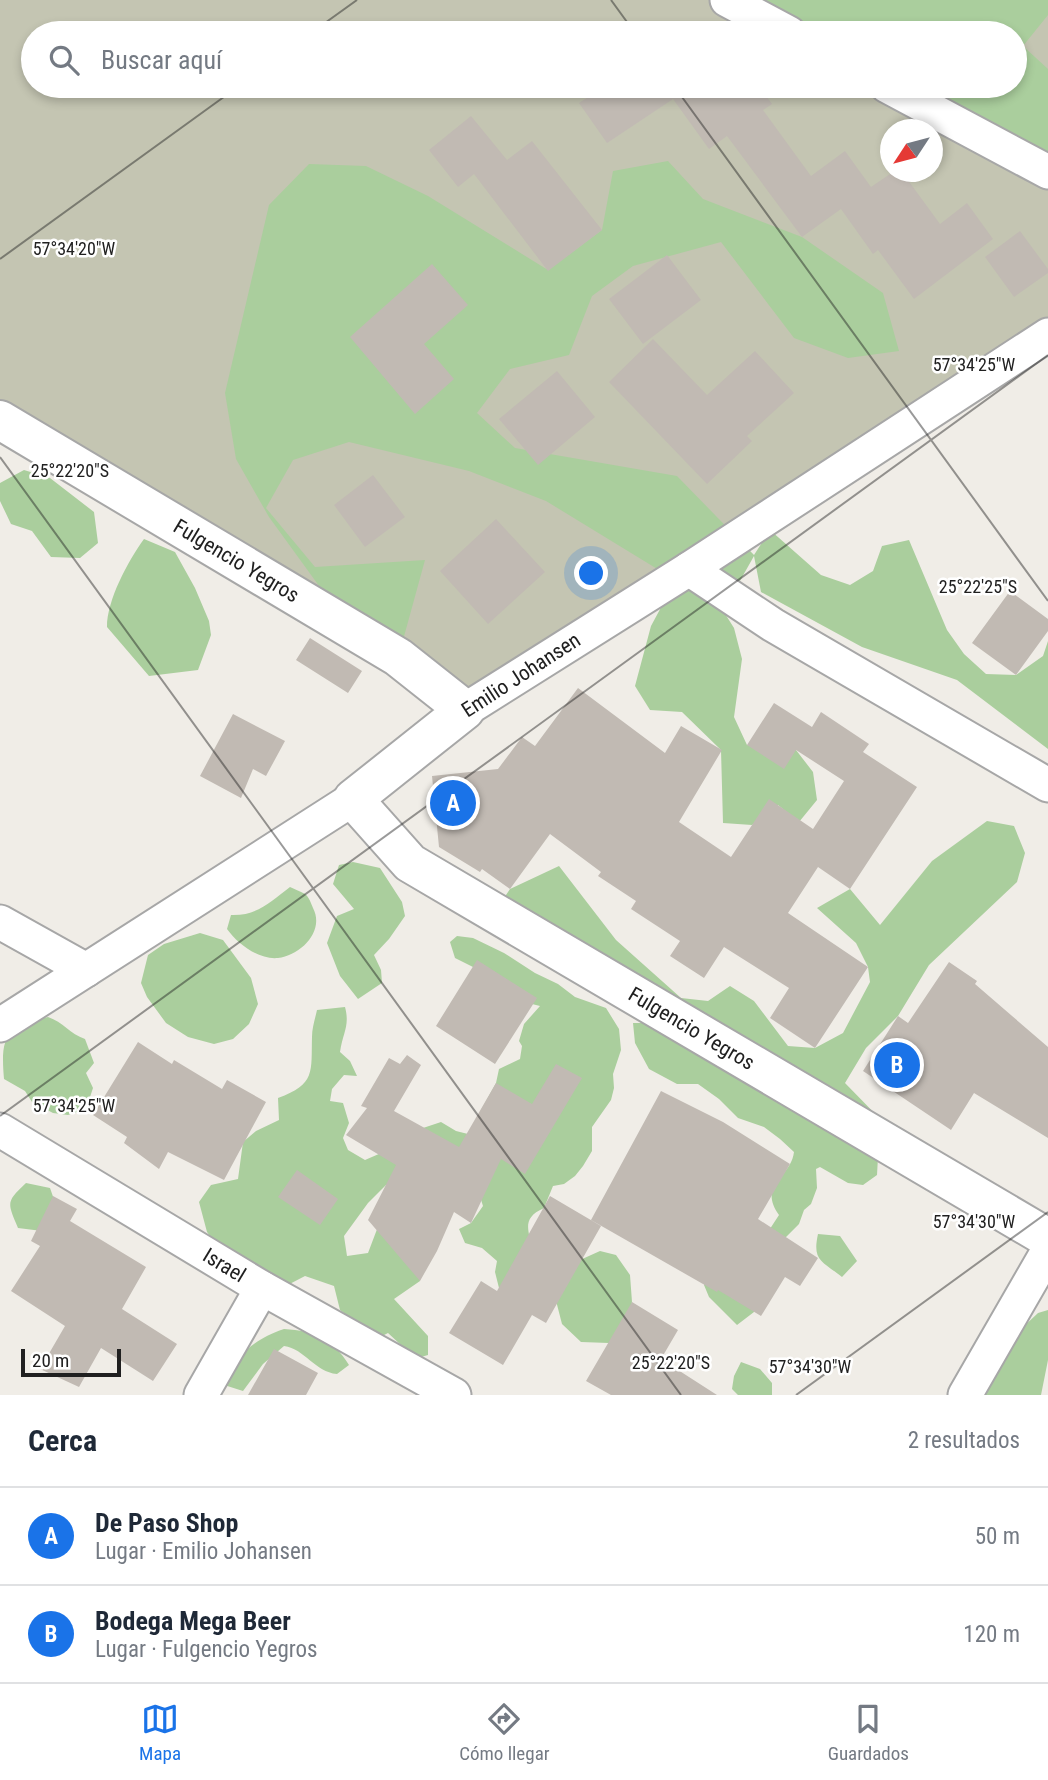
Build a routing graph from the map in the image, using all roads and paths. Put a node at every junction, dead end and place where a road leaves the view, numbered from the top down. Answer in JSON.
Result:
{"nodes":[{"id":1,"x":727,"y":0,"type":"edge"},
{"id":2,"x":766,"y":21,"type":"edge"},
{"id":3,"x":909,"y":98,"type":"edge"},
{"id":4,"x":1048,"y":172,"type":"edge"},
{"id":5,"x":1048,"y":335,"type":"edge"},
{"id":6,"x":0,"y":420,"type":"edge"},
{"id":7,"x":689,"y":569,"type":"junction"},
{"id":8,"x":465,"y":710,"type":"junction"},
{"id":9,"x":1048,"y":785,"type":"edge"},
{"id":10,"x":353,"y":799,"type":"junction"},
{"id":11,"x":0,"y":922,"type":"edge"},
{"id":12,"x":86,"y":970,"type":"junction"},
{"id":13,"x":0,"y":1025,"type":"edge"},
{"id":14,"x":0,"y":1129,"type":"edge"},
{"id":15,"x":1048,"y":1238,"type":"edge"},
{"id":16,"x":1048,"y":1251,"type":"edge"},
{"id":17,"x":262,"y":1288,"type":"junction"},
{"id":18,"x":201,"y":1395,"type":"edge"},
{"id":19,"x":454,"y":1395,"type":"edge"},
{"id":20,"x":965,"y":1395,"type":"edge"}],
"edges":[{"from":1,"to":2,"type":"street"},
{"from":3,"to":4,"type":"street"},
{"from":5,"to":7,"type":"street","name":"Emilio Johansen"},
{"from":6,"to":8,"type":"street","name":"Fulgencio Yegros"},
{"from":7,"to":8,"type":"street","name":"Emilio Johansen"},
{"from":7,"to":9,"type":"street"},
{"from":8,"to":10,"type":"street","name":"Emilio Johansen"},
{"from":10,"to":12,"type":"street","name":"Emilio Johansen"},
{"from":10,"to":15,"type":"street","name":"Fulgencio Yegros"},
{"from":11,"to":12,"type":"street"},
{"from":12,"to":13,"type":"street","name":"Emilio Johansen"},
{"from":14,"to":17,"type":"street","name":"Israel"},
{"from":16,"to":20,"type":"street"},
{"from":17,"to":18,"type":"street"},
{"from":17,"to":19,"type":"street","name":"Israel"}]}
